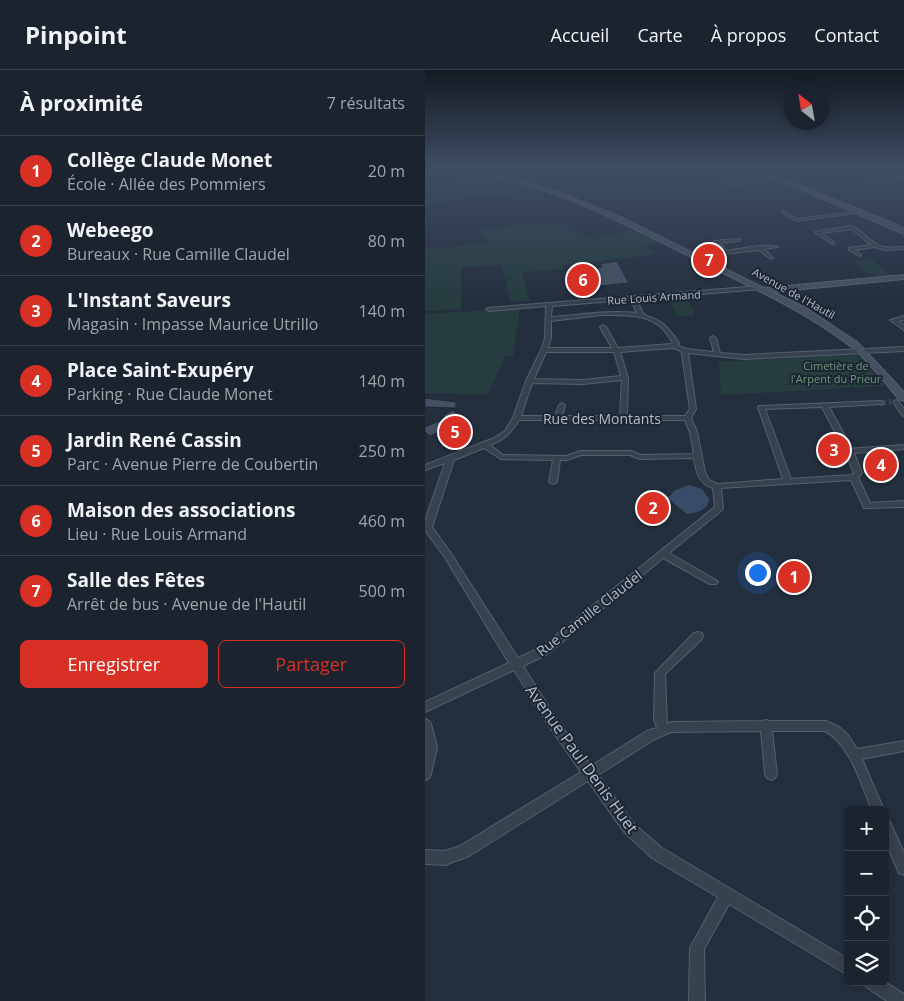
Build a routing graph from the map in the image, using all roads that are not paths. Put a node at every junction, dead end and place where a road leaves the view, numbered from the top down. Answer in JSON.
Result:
{"nodes":[{"id":1,"x":604,"y":212,"type":"edge"},
{"id":2,"x":785,"y":212,"type":"edge"},
{"id":3,"x":857,"y":212,"type":"edge"},
{"id":4,"x":862,"y":212,"type":"edge"},
{"id":5,"x":796,"y":220,"type":"junction"},
{"id":6,"x":805,"y":225,"type":"dead end"},
{"id":7,"x":904,"y":232,"type":"edge"},
{"id":8,"x":738,"y":240,"type":"dead end"},
{"id":9,"x":832,"y":243,"type":"dead end"},
{"id":10,"x":776,"y":246,"type":"dead end"},
{"id":11,"x":875,"y":246,"type":"junction"},
{"id":12,"x":760,"y":248,"type":"junction"},
{"id":13,"x":904,"y":248,"type":"edge"},
{"id":14,"x":726,"y":252,"type":"junction"},
{"id":15,"x":859,"y":255,"type":"dead end"},
{"id":16,"x":696,"y":256,"type":"junction"},
{"id":17,"x":771,"y":258,"type":"dead end"},
{"id":18,"x":904,"y":277,"type":"edge"},
{"id":19,"x":762,"y":289,"type":"junction"},
{"id":20,"x":549,"y":304,"type":"junction"},
{"id":21,"x":637,"y":304,"type":"dead end"},
{"id":22,"x":489,"y":309,"type":"dead end"},
{"id":23,"x":641,"y":315,"type":"junction"},
{"id":24,"x":904,"y":318,"type":"edge"},
{"id":25,"x":549,"y":319,"type":"junction"},
{"id":26,"x":603,"y":327,"type":"dead end"},
{"id":27,"x":904,"y":328,"type":"edge"},
{"id":28,"x":713,"y":338,"type":"dead end"},
{"id":29,"x":674,"y":346,"type":"junction"},
{"id":30,"x":904,"y":349,"type":"edge"},
{"id":31,"x":545,"y":350,"type":"junction"},
{"id":32,"x":616,"y":350,"type":"junction"},
{"id":33,"x":684,"y":351,"type":"junction"},
{"id":34,"x":861,"y":351,"type":"junction"},
{"id":35,"x":718,"y":354,"type":"junction"},
{"id":36,"x":625,"y":378,"type":"junction"},
{"id":37,"x":529,"y":382,"type":"junction"},
{"id":38,"x":899,"y":388,"type":"edge"},
{"id":39,"x":899,"y":401,"type":"edge"},
{"id":40,"x":880,"y":403,"type":"tunnel mouth"},
{"id":41,"x":561,"y":405,"type":"dead end"},
{"id":42,"x":825,"y":406,"type":"junction"},
{"id":43,"x":904,"y":414,"type":"edge"},
{"id":44,"x":517,"y":418,"type":"junction"},
{"id":45,"x":623,"y":418,"type":"junction"},
{"id":46,"x":687,"y":418,"type":"junction"},
{"id":47,"x":557,"y":419,"type":"junction"},
{"id":48,"x":841,"y":436,"type":"tunnel mouth"},
{"id":49,"x":485,"y":445,"type":"junction"},
{"id":50,"x":904,"y":447,"type":"edge"},
{"id":51,"x":699,"y":456,"type":"junction"},
{"id":52,"x":448,"y":458,"type":"junction"},
{"id":53,"x":557,"y":458,"type":"junction"},
{"id":54,"x":425,"y":468,"type":"edge"},
{"id":55,"x":854,"y":477,"type":"junction"},
{"id":56,"x":553,"y":482,"type":"dead end"},
{"id":57,"x":787,"y":482,"type":"junction"},
{"id":58,"x":717,"y":486,"type":"junction"},
{"id":59,"x":904,"y":504,"type":"edge"},
{"id":60,"x":427,"y":525,"type":"edge"},
{"id":61,"x":663,"y":554,"type":"junction"},
{"id":62,"x":713,"y":582,"type":"dead end"},
{"id":63,"x":698,"y":636,"type":"dead end"},
{"id":64,"x":516,"y":664,"type":"junction"},
{"id":65,"x":425,"y":707,"type":"edge"},
{"id":66,"x":425,"y":724,"type":"edge"},
{"id":67,"x":766,"y":725,"type":"junction"},
{"id":68,"x":663,"y":729,"type":"junction"},
{"id":69,"x":904,"y":746,"type":"edge"},
{"id":70,"x":853,"y":755,"type":"junction"},
{"id":71,"x":425,"y":774,"type":"edge"},
{"id":72,"x":589,"y":774,"type":"junction"},
{"id":73,"x":771,"y":774,"type":"dead end"},
{"id":74,"x":876,"y":806,"type":"edge"},
{"id":75,"x":889,"y":835,"type":"edge"},
{"id":76,"x":425,"y":857,"type":"edge"},
{"id":77,"x":904,"y":868,"type":"edge"},
{"id":78,"x":727,"y":894,"type":"junction"},
{"id":79,"x":844,"y":966,"type":"edge"},
{"id":80,"x":877,"y":986,"type":"edge"},
{"id":81,"x":697,"y":1001,"type":"edge"},
{"id":82,"x":901,"y":1001,"type":"edge"}],
"edges":[{"from":1,"to":16,"type":"street","name":"Avenue de l'Hautil"},
{"from":2,"to":5,"type":"street"},
{"from":3,"to":5,"type":"street"},
{"from":4,"to":7,"type":"street"},
{"from":5,"to":6,"type":"street"},
{"from":8,"to":14,"type":"street"},
{"from":9,"to":11,"type":"street"},
{"from":10,"to":12,"type":"street"},
{"from":11,"to":13,"type":"street"},
{"from":11,"to":15,"type":"street"},
{"from":12,"to":14,"type":"street"},
{"from":12,"to":17,"type":"street"},
{"from":14,"to":16,"type":"street"},
{"from":16,"to":19,"type":"street","name":"Avenue de l'Hautil"},
{"from":18,"to":19,"type":"street"},
{"from":19,"to":20,"type":"street","name":"Rue Louis Armand"},
{"from":19,"to":34,"type":"street","name":"Avenue de l'Hautil"},
{"from":20,"to":22,"type":"street","name":"Rue Louis Armand"},
{"from":20,"to":25,"type":"street"},
{"from":21,"to":23,"type":"street"},
{"from":23,"to":25,"type":"street"},
{"from":23,"to":29,"type":"street"},
{"from":24,"to":27,"type":"street"},
{"from":25,"to":31,"type":"street"},
{"from":26,"to":32,"type":"street"},
{"from":28,"to":35,"type":"street"},
{"from":29,"to":32,"type":"street"},
{"from":29,"to":33,"type":"street"},
{"from":30,"to":34,"type":"street"},
{"from":31,"to":32,"type":"street"},
{"from":31,"to":37,"type":"street"},
{"from":32,"to":36,"type":"street"},
{"from":33,"to":35,"type":"street"},
{"from":33,"to":46,"type":"street"},
{"from":34,"to":35,"type":"street"},
{"from":34,"to":38,"type":"street","name":"Avenue de l'Hautil"},
{"from":36,"to":37,"type":"street"},
{"from":36,"to":45,"type":"street"},
{"from":37,"to":44,"type":"street"},
{"from":38,"to":39,"type":"street","name":"Avenue de l'Hautil"},
{"from":39,"to":43,"type":"street","name":"Avenue de l'Hautil"},
{"from":40,"to":42,"type":"street"},
{"from":41,"to":47,"type":"street"},
{"from":42,"to":48,"type":"street"},
{"from":42,"to":57,"type":"street"},
{"from":44,"to":47,"type":"street","name":"Rue des Montants"},
{"from":44,"to":49,"type":"street"},
{"from":45,"to":46,"type":"street","name":"Rue des Montants"},
{"from":45,"to":47,"type":"street","name":"Rue des Montants"},
{"from":46,"to":51,"type":"street"},
{"from":49,"to":52,"type":"street"},
{"from":49,"to":53,"type":"street"},
{"from":50,"to":55,"type":"street"},
{"from":51,"to":53,"type":"street"},
{"from":51,"to":58,"type":"street"},
{"from":52,"to":54,"type":"street"},
{"from":52,"to":60,"type":"street"},
{"from":53,"to":56,"type":"street"},
{"from":55,"to":57,"type":"street"},
{"from":55,"to":59,"type":"street"},
{"from":57,"to":58,"type":"street"},
{"from":58,"to":61,"type":"street","name":"Rue Camille Claudel"},
{"from":60,"to":64,"type":"street","name":"Avenue Paul Denis Huet"},
{"from":61,"to":62,"type":"street"},
{"from":61,"to":64,"type":"street","name":"Rue Camille Claudel"},
{"from":63,"to":68,"type":"street"},
{"from":64,"to":65,"type":"street","name":"Rue Camille Claudel"},
{"from":64,"to":72,"type":"street","name":"Avenue Paul Denis Huet"},
{"from":66,"to":71,"type":"street"},
{"from":67,"to":68,"type":"street"},
{"from":67,"to":70,"type":"street"},
{"from":67,"to":73,"type":"street"},
{"from":68,"to":72,"type":"street"},
{"from":69,"to":70,"type":"street"},
{"from":70,"to":74,"type":"street"},
{"from":72,"to":76,"type":"street"},
{"from":72,"to":78,"type":"street","name":"Avenue Paul Denis Huet"},
{"from":75,"to":77,"type":"street"},
{"from":78,"to":79,"type":"street","name":"Avenue Paul Denis Huet"},
{"from":78,"to":81,"type":"street"},
{"from":80,"to":82,"type":"street"}]}
